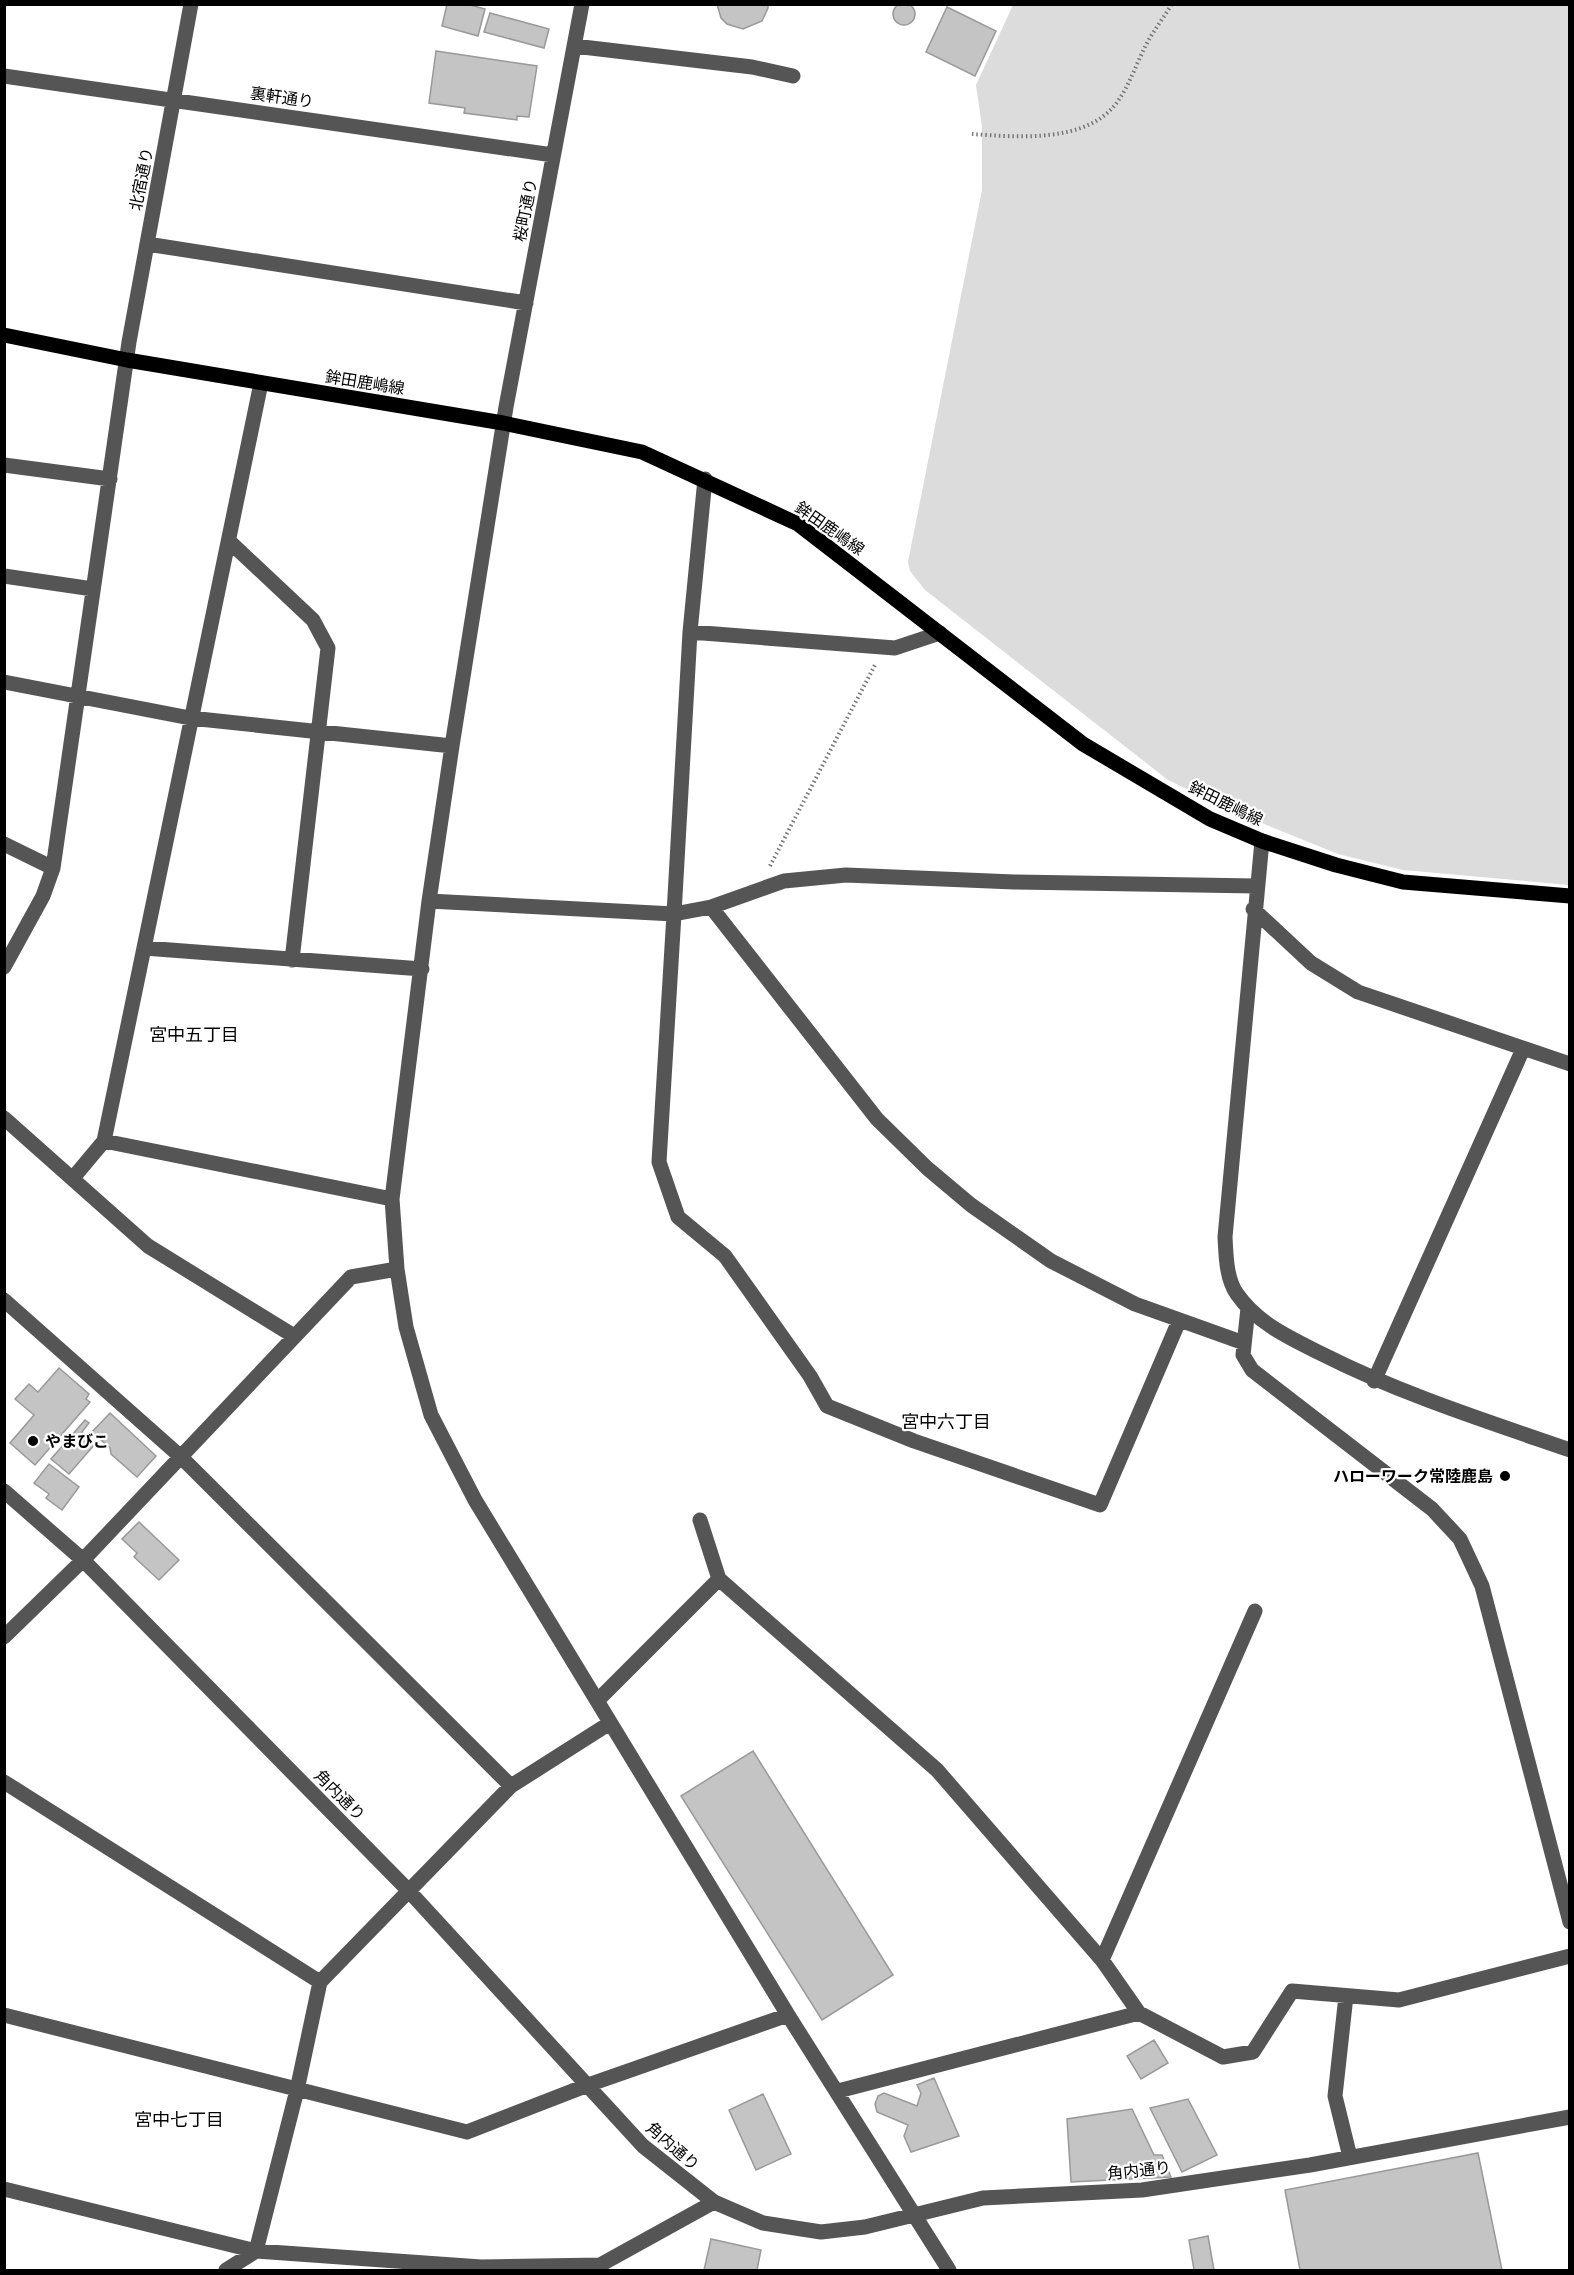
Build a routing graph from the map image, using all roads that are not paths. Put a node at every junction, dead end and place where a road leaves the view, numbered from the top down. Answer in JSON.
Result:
{"nodes":[{"id":1,"x":191,"y":4,"type":"edge"},
{"id":2,"x":582,"y":4,"type":"edge"},
{"id":3,"x":574,"y":46,"type":"junction"},
{"id":4,"x":4,"y":76,"type":"edge"},
{"id":5,"x":793,"y":76,"type":"dead end"},
{"id":6,"x":174,"y":99,"type":"junction"},
{"id":7,"x":553,"y":155,"type":"junction"},
{"id":8,"x":147,"y":244,"type":"junction"},
{"id":9,"x":526,"y":303,"type":"junction"},
{"id":10,"x":4,"y":335,"type":"edge"},
{"id":11,"x":127,"y":360,"type":"junction"},
{"id":12,"x":261,"y":383,"type":"junction"},
{"id":13,"x":504,"y":423,"type":"junction"},
{"id":14,"x":4,"y":465,"type":"edge"},
{"id":15,"x":110,"y":479,"type":"junction"},
{"id":16,"x":705,"y":479,"type":"junction"},
{"id":17,"x":230,"y":542,"type":"junction"},
{"id":18,"x":4,"y":576,"type":"edge"},
{"id":19,"x":93,"y":589,"type":"junction"},
{"id":20,"x":690,"y":632,"type":"junction"},
{"id":21,"x":940,"y":633,"type":"junction"},
{"id":22,"x":4,"y":681,"type":"edge"},
{"id":23,"x":75,"y":698,"type":"junction"},
{"id":24,"x":190,"y":718,"type":"junction"},
{"id":25,"x":318,"y":732,"type":"junction"},
{"id":26,"x":452,"y":746,"type":"junction"},
{"id":27,"x":1262,"y":841,"type":"junction"},
{"id":28,"x":4,"y":844,"type":"edge"},
{"id":29,"x":53,"y":868,"type":"junction"},
{"id":30,"x":1256,"y":886,"type":"junction"},
{"id":31,"x":1569,"y":896,"type":"edge"},
{"id":32,"x":429,"y":901,"type":"junction"},
{"id":33,"x":711,"y":907,"type":"junction"},
{"id":34,"x":1253,"y":909,"type":"junction"},
{"id":35,"x":674,"y":914,"type":"junction"},
{"id":36,"x":144,"y":948,"type":"junction"},
{"id":37,"x":292,"y":960,"type":"junction"},
{"id":38,"x":4,"y":967,"type":"edge"},
{"id":39,"x":422,"y":969,"type":"junction"},
{"id":40,"x":1523,"y":1049,"type":"junction"},
{"id":41,"x":1569,"y":1064,"type":"edge"},
{"id":42,"x":4,"y":1118,"type":"edge"},
{"id":43,"x":104,"y":1141,"type":"junction"},
{"id":44,"x":74,"y":1178,"type":"junction"},
{"id":45,"x":392,"y":1199,"type":"junction"},
{"id":46,"x":397,"y":1269,"type":"junction"},
{"id":47,"x":4,"y":1300,"type":"edge"},
{"id":48,"x":1248,"y":1308,"type":"junction"},
{"id":49,"x":1179,"y":1321,"type":"junction"},
{"id":50,"x":294,"y":1336,"type":"junction"},
{"id":51,"x":1244,"y":1343,"type":"junction"},
{"id":52,"x":1374,"y":1381,"type":"junction"},
{"id":53,"x":1569,"y":1450,"type":"edge"},
{"id":54,"x":181,"y":1457,"type":"junction"},
{"id":55,"x":4,"y":1491,"type":"edge"},
{"id":56,"x":700,"y":1520,"type":"dead end"},
{"id":57,"x":83,"y":1560,"type":"junction"},
{"id":58,"x":719,"y":1579,"type":"junction"},
{"id":59,"x":1256,"y":1611,"type":"dead end"},
{"id":60,"x":4,"y":1637,"type":"edge"},
{"id":61,"x":597,"y":1701,"type":"junction"},
{"id":62,"x":610,"y":1723,"type":"junction"},
{"id":63,"x":4,"y":1782,"type":"edge"},
{"id":64,"x":511,"y":1786,"type":"junction"},
{"id":65,"x":408,"y":1890,"type":"junction"},
{"id":66,"x":1569,"y":1922,"type":"edge"},
{"id":67,"x":1569,"y":1956,"type":"edge"},
{"id":68,"x":1102,"y":1960,"type":"junction"},
{"id":69,"x":320,"y":1982,"type":"junction"},
{"id":70,"x":1346,"y":1996,"type":"junction"},
{"id":71,"x":1139,"y":2013,"type":"junction"},
{"id":72,"x":4,"y":2015,"type":"edge"},
{"id":73,"x":788,"y":2015,"type":"junction"},
{"id":74,"x":588,"y":2085,"type":"junction"},
{"id":75,"x":297,"y":2090,"type":"junction"},
{"id":76,"x":838,"y":2091,"type":"junction"},
{"id":77,"x":1569,"y":2116,"type":"edge"},
{"id":78,"x":1350,"y":2157,"type":"junction"},
{"id":79,"x":4,"y":2189,"type":"edge"},
{"id":80,"x":714,"y":2202,"type":"junction"},
{"id":81,"x":913,"y":2215,"type":"junction"},
{"id":82,"x":256,"y":2251,"type":"junction"},
{"id":83,"x":601,"y":2268,"type":"edge"},
{"id":84,"x":226,"y":2271,"type":"edge"},
{"id":85,"x":949,"y":2271,"type":"edge"}],
"edges":[{"from":1,"to":6,"type":"street","name":"北宿通り"},
{"from":2,"to":3,"type":"street","name":"桜町通り"},
{"from":3,"to":5,"type":"street"},
{"from":3,"to":7,"type":"street","name":"桜町通り"},
{"from":4,"to":6,"type":"street","name":"裏軒通り"},
{"from":6,"to":7,"type":"street","name":"裏軒通り"},
{"from":6,"to":8,"type":"street","name":"北宿通り"},
{"from":7,"to":9,"type":"street","name":"桜町通り"},
{"from":8,"to":9,"type":"street"},
{"from":8,"to":11,"type":"street","name":"北宿通り"},
{"from":9,"to":13,"type":"street","name":"桜町通り"},
{"from":10,"to":11,"type":"main road","name":"鉾田鹿嶋線"},
{"from":11,"to":12,"type":"main road","name":"鉾田鹿嶋線"},
{"from":11,"to":15,"type":"street","name":"北宿通り"},
{"from":12,"to":13,"type":"main road","name":"鉾田鹿嶋線"},
{"from":12,"to":17,"type":"street"},
{"from":13,"to":16,"type":"main road","name":"鉾田鹿嶋線"},
{"from":13,"to":26,"type":"street","name":"桜町通り"},
{"from":14,"to":15,"type":"street"},
{"from":15,"to":19,"type":"street","name":"北宿通り"},
{"from":16,"to":20,"type":"street"},
{"from":16,"to":21,"type":"main road","name":"鉾田鹿嶋線"},
{"from":17,"to":24,"type":"street"},
{"from":17,"to":25,"type":"street"},
{"from":18,"to":19,"type":"street"},
{"from":19,"to":23,"type":"street","name":"北宿通り"},
{"from":20,"to":21,"type":"street"},
{"from":20,"to":35,"type":"street"},
{"from":21,"to":27,"type":"main road","name":"鉾田鹿嶋線"},
{"from":22,"to":23,"type":"street"},
{"from":23,"to":24,"type":"street"},
{"from":23,"to":29,"type":"street","name":"北宿通り"},
{"from":24,"to":25,"type":"street"},
{"from":24,"to":36,"type":"street"},
{"from":25,"to":26,"type":"street"},
{"from":25,"to":37,"type":"street"},
{"from":26,"to":32,"type":"street","name":"桜町通り"},
{"from":27,"to":30,"type":"street"},
{"from":27,"to":31,"type":"main road","name":"鉾田鹿嶋線"},
{"from":28,"to":29,"type":"street"},
{"from":29,"to":38,"type":"street","name":"北宿通り"},
{"from":30,"to":33,"type":"street"},
{"from":30,"to":34,"type":"street"},
{"from":32,"to":35,"type":"street"},
{"from":32,"to":39,"type":"street","name":"桜町通り"},
{"from":33,"to":35,"type":"street"},
{"from":33,"to":49,"type":"street"},
{"from":34,"to":40,"type":"street"},
{"from":34,"to":48,"type":"street"},
{"from":35,"to":49,"type":"street"},
{"from":36,"to":37,"type":"street"},
{"from":36,"to":43,"type":"street"},
{"from":37,"to":39,"type":"street"},
{"from":39,"to":45,"type":"street","name":"桜町通り"},
{"from":40,"to":41,"type":"street"},
{"from":40,"to":52,"type":"street"},
{"from":42,"to":44,"type":"street"},
{"from":43,"to":44,"type":"street"},
{"from":43,"to":45,"type":"street"},
{"from":44,"to":50,"type":"street"},
{"from":45,"to":46,"type":"street","name":"桜町通り"},
{"from":46,"to":50,"type":"street"},
{"from":46,"to":61,"type":"street","name":"桜町通り"},
{"from":47,"to":54,"type":"street"},
{"from":48,"to":51,"type":"street"},
{"from":48,"to":52,"type":"street"},
{"from":49,"to":51,"type":"street"},
{"from":50,"to":54,"type":"street"},
{"from":51,"to":66,"type":"street"},
{"from":52,"to":53,"type":"street"},
{"from":54,"to":57,"type":"street"},
{"from":54,"to":64,"type":"street"},
{"from":55,"to":57,"type":"street","name":"角内通り"},
{"from":56,"to":58,"type":"street"},
{"from":57,"to":60,"type":"street"},
{"from":57,"to":65,"type":"street","name":"角内通り"},
{"from":58,"to":61,"type":"street"},
{"from":58,"to":68,"type":"street"},
{"from":59,"to":68,"type":"street"},
{"from":61,"to":62,"type":"street","name":"桜町通り"},
{"from":62,"to":64,"type":"street"},
{"from":62,"to":73,"type":"street","name":"桜町通り"},
{"from":63,"to":69,"type":"street"},
{"from":64,"to":65,"type":"street"},
{"from":65,"to":69,"type":"street"},
{"from":65,"to":74,"type":"street","name":"角内通り"},
{"from":67,"to":70,"type":"street"},
{"from":68,"to":71,"type":"street"},
{"from":69,"to":75,"type":"street"},
{"from":70,"to":71,"type":"street"},
{"from":70,"to":78,"type":"street"},
{"from":71,"to":76,"type":"street"},
{"from":72,"to":75,"type":"street"},
{"from":73,"to":74,"type":"street"},
{"from":73,"to":76,"type":"street","name":"桜町通り"},
{"from":74,"to":75,"type":"street"},
{"from":74,"to":80,"type":"street","name":"角内通り"},
{"from":75,"to":82,"type":"street"},
{"from":76,"to":81,"type":"street","name":"桜町通り"},
{"from":77,"to":78,"type":"street","name":"角内通り"},
{"from":78,"to":81,"type":"street","name":"角内通り"},
{"from":79,"to":82,"type":"street"},
{"from":80,"to":81,"type":"street","name":"角内通り"},
{"from":80,"to":83,"type":"street"},
{"from":81,"to":85,"type":"street","name":"桜町通り"},
{"from":82,"to":83,"type":"street"},
{"from":82,"to":84,"type":"street"}]}
